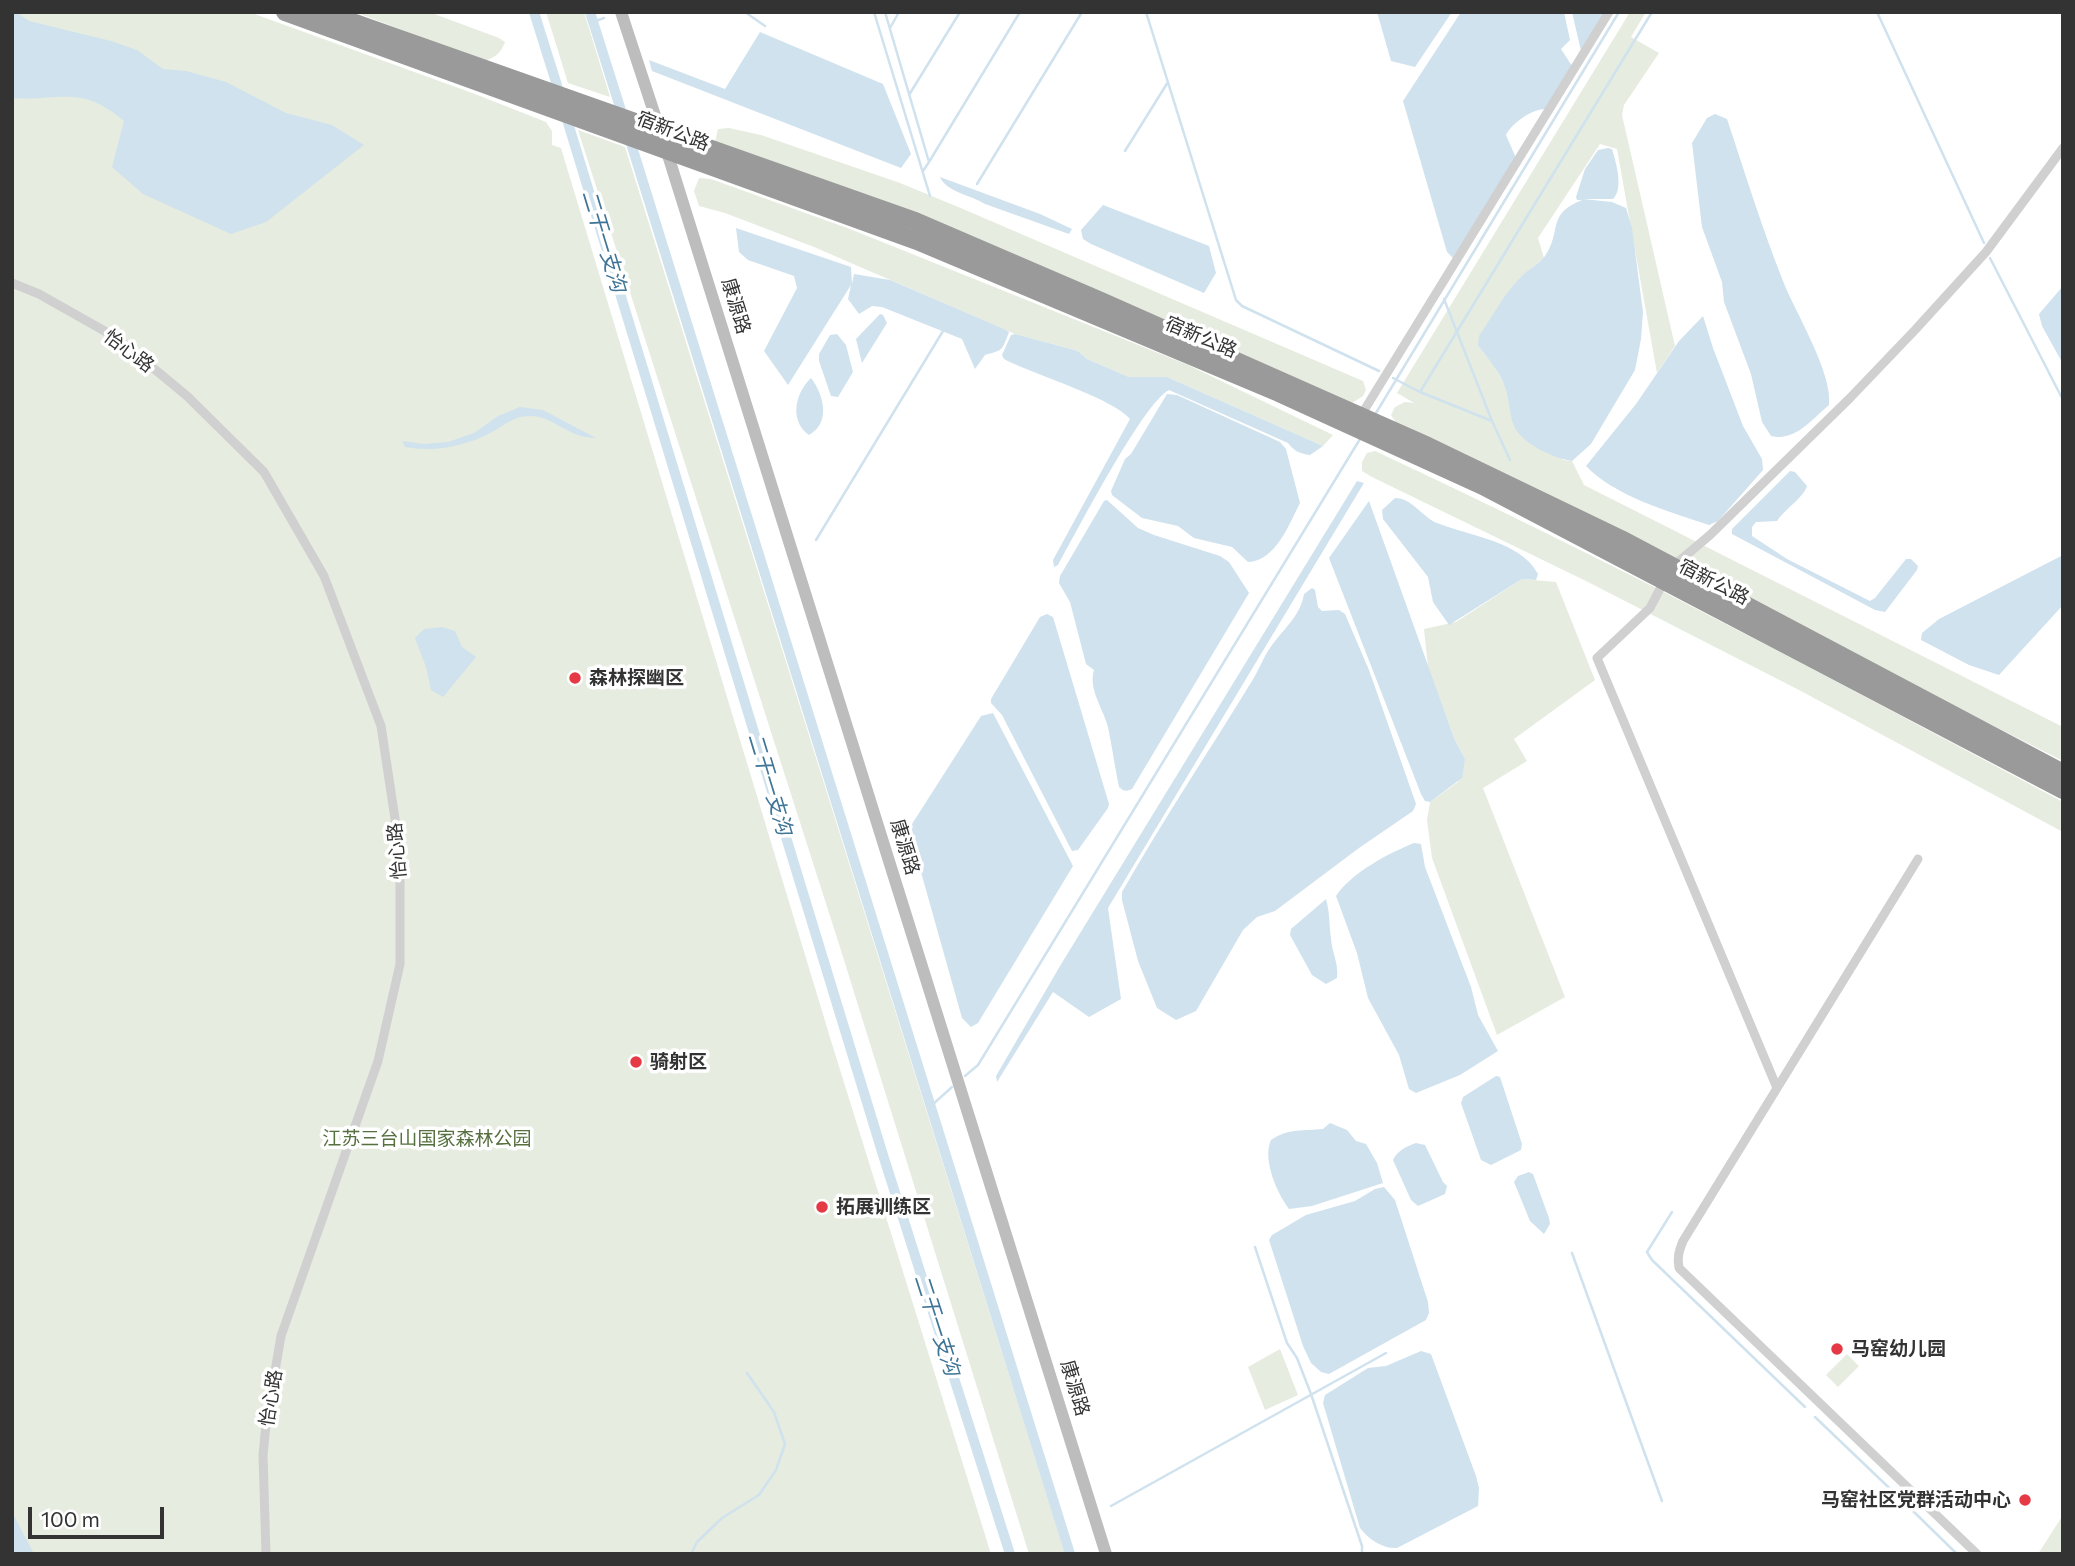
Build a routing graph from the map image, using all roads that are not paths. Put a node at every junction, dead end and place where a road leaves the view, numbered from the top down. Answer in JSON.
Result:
{"nodes":[{"id":1,"x":285,"y":12,"type":"edge"},
{"id":2,"x":324,"y":12,"type":"edge"},
{"id":3,"x":621,"y":12,"type":"edge"},
{"id":4,"x":1609,"y":12,"type":"edge"},
{"id":5,"x":557,"y":103,"type":"junction"},
{"id":6,"x":632,"y":130,"type":"junction"},
{"id":7,"x":660,"y":132,"type":"junction"},
{"id":8,"x":2063,"y":148,"type":"edge"},
{"id":9,"x":667,"y":152,"type":"junction"},
{"id":10,"x":12,"y":283,"type":"edge"},
{"id":11,"x":1356,"y":421,"type":"junction"},
{"id":12,"x":1668,"y":573,"type":"junction"},
{"id":13,"x":2063,"y":773,"type":"edge"},
{"id":14,"x":2063,"y":790,"type":"edge"},
{"id":15,"x":1918,"y":859,"type":"dead end"},
{"id":16,"x":1777,"y":1088,"type":"junction"},
{"id":17,"x":266,"y":1554,"type":"edge"},
{"id":18,"x":1106,"y":1554,"type":"edge"},
{"id":19,"x":1977,"y":1554,"type":"edge"}],
"edges":[{"from":1,"to":5,"type":"highway","name":"宿新公路"},
{"from":2,"to":5,"type":"highway","name":"宿新公路"},
{"from":3,"to":7,"type":"street"},
{"from":4,"to":11,"type":"street"},
{"from":5,"to":6,"type":"highway","name":"宿新公路"},
{"from":6,"to":7,"type":"highway","name":"宿新公路"},
{"from":6,"to":9,"type":"highway","name":"宿新公路"},
{"from":7,"to":9,"type":"street","name":"康源路"},
{"from":7,"to":11,"type":"highway","name":"宿新公路"},
{"from":8,"to":12,"type":"street"},
{"from":9,"to":11,"type":"highway","name":"宿新公路"},
{"from":9,"to":18,"type":"street","name":"康源路"},
{"from":10,"to":17,"type":"street","name":"怡心路"},
{"from":11,"to":12,"type":"highway","name":"宿新公路"},
{"from":12,"to":13,"type":"highway","name":"宿新公路"},
{"from":12,"to":14,"type":"highway","name":"宿新公路"},
{"from":12,"to":16,"type":"street"},
{"from":15,"to":16,"type":"street"},
{"from":16,"to":19,"type":"street"}]}
